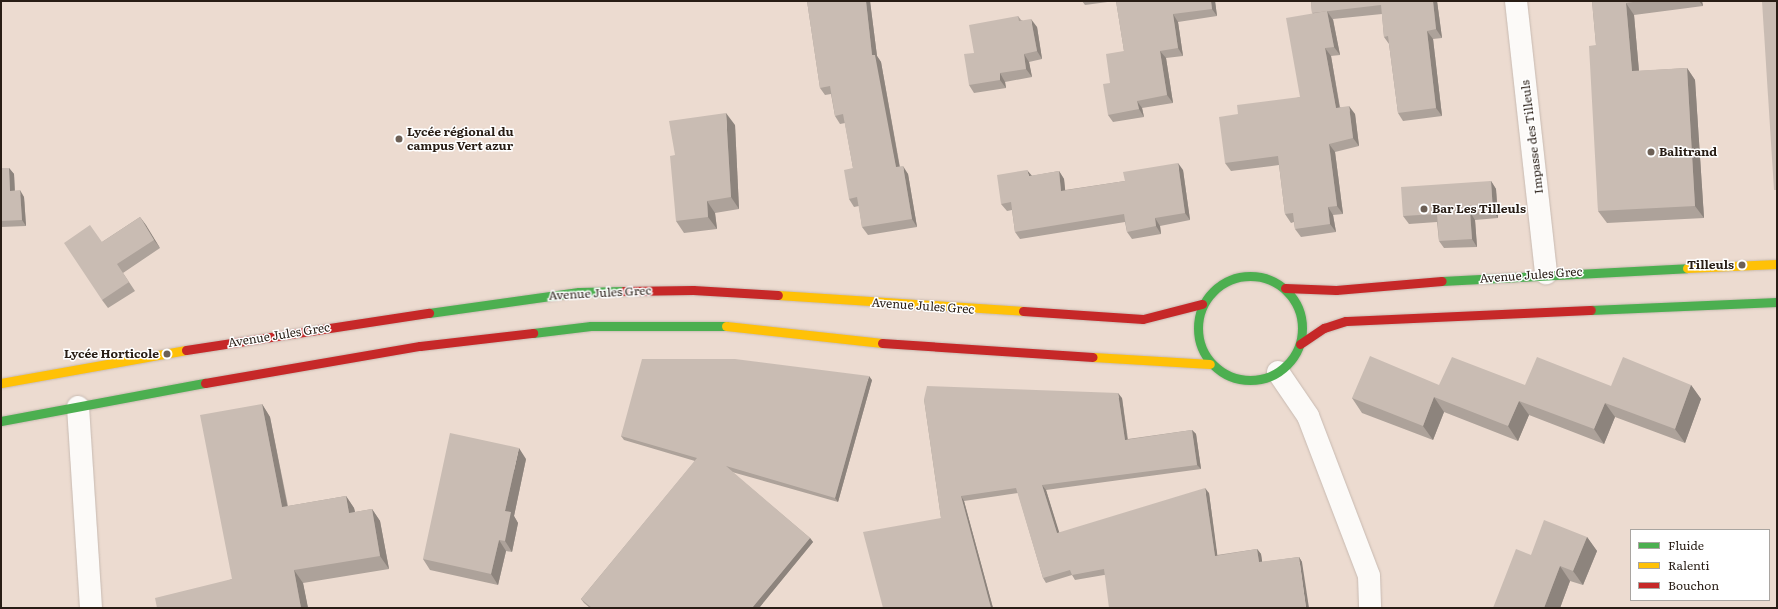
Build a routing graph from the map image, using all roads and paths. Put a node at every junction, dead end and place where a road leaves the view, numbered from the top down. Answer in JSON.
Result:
{"nodes":[{"id":1,"x":1516,"y":1,"type":"edge"},
{"id":2,"x":1777,"y":264,"type":"edge"},
{"id":3,"x":1546,"y":272,"type":"junction"},
{"id":4,"x":1285,"y":288,"type":"junction"},
{"id":5,"x":1777,"y":302,"type":"edge"},
{"id":6,"x":1202,"y":304,"type":"junction"},
{"id":7,"x":1300,"y":344,"type":"junction"},
{"id":8,"x":1210,"y":364,"type":"junction"},
{"id":9,"x":1278,"y":372,"type":"junction"},
{"id":10,"x":1,"y":383,"type":"edge"},
{"id":11,"x":78,"y":407,"type":"junction"},
{"id":12,"x":1,"y":421,"type":"edge"},
{"id":13,"x":91,"y":608,"type":"edge"},
{"id":14,"x":1370,"y":608,"type":"edge"}],
"edges":[{"from":1,"to":3,"type":"street","name":"Impasse des Tilleuls"},
{"from":2,"to":3,"type":"street","name":"Avenue Jules Grec"},
{"from":3,"to":4,"type":"street","name":"Avenue Jules Grec"},
{"from":4,"to":6,"type":"street"},
{"from":4,"to":7,"type":"street"},
{"from":5,"to":7,"type":"street"},
{"from":6,"to":8,"type":"street"},
{"from":6,"to":10,"type":"street","name":"Avenue Jules Grec"},
{"from":7,"to":9,"type":"street"},
{"from":8,"to":9,"type":"street"},
{"from":8,"to":11,"type":"street"},
{"from":9,"to":14,"type":"street"},
{"from":11,"to":12,"type":"street"},
{"from":11,"to":13,"type":"street"}]}
